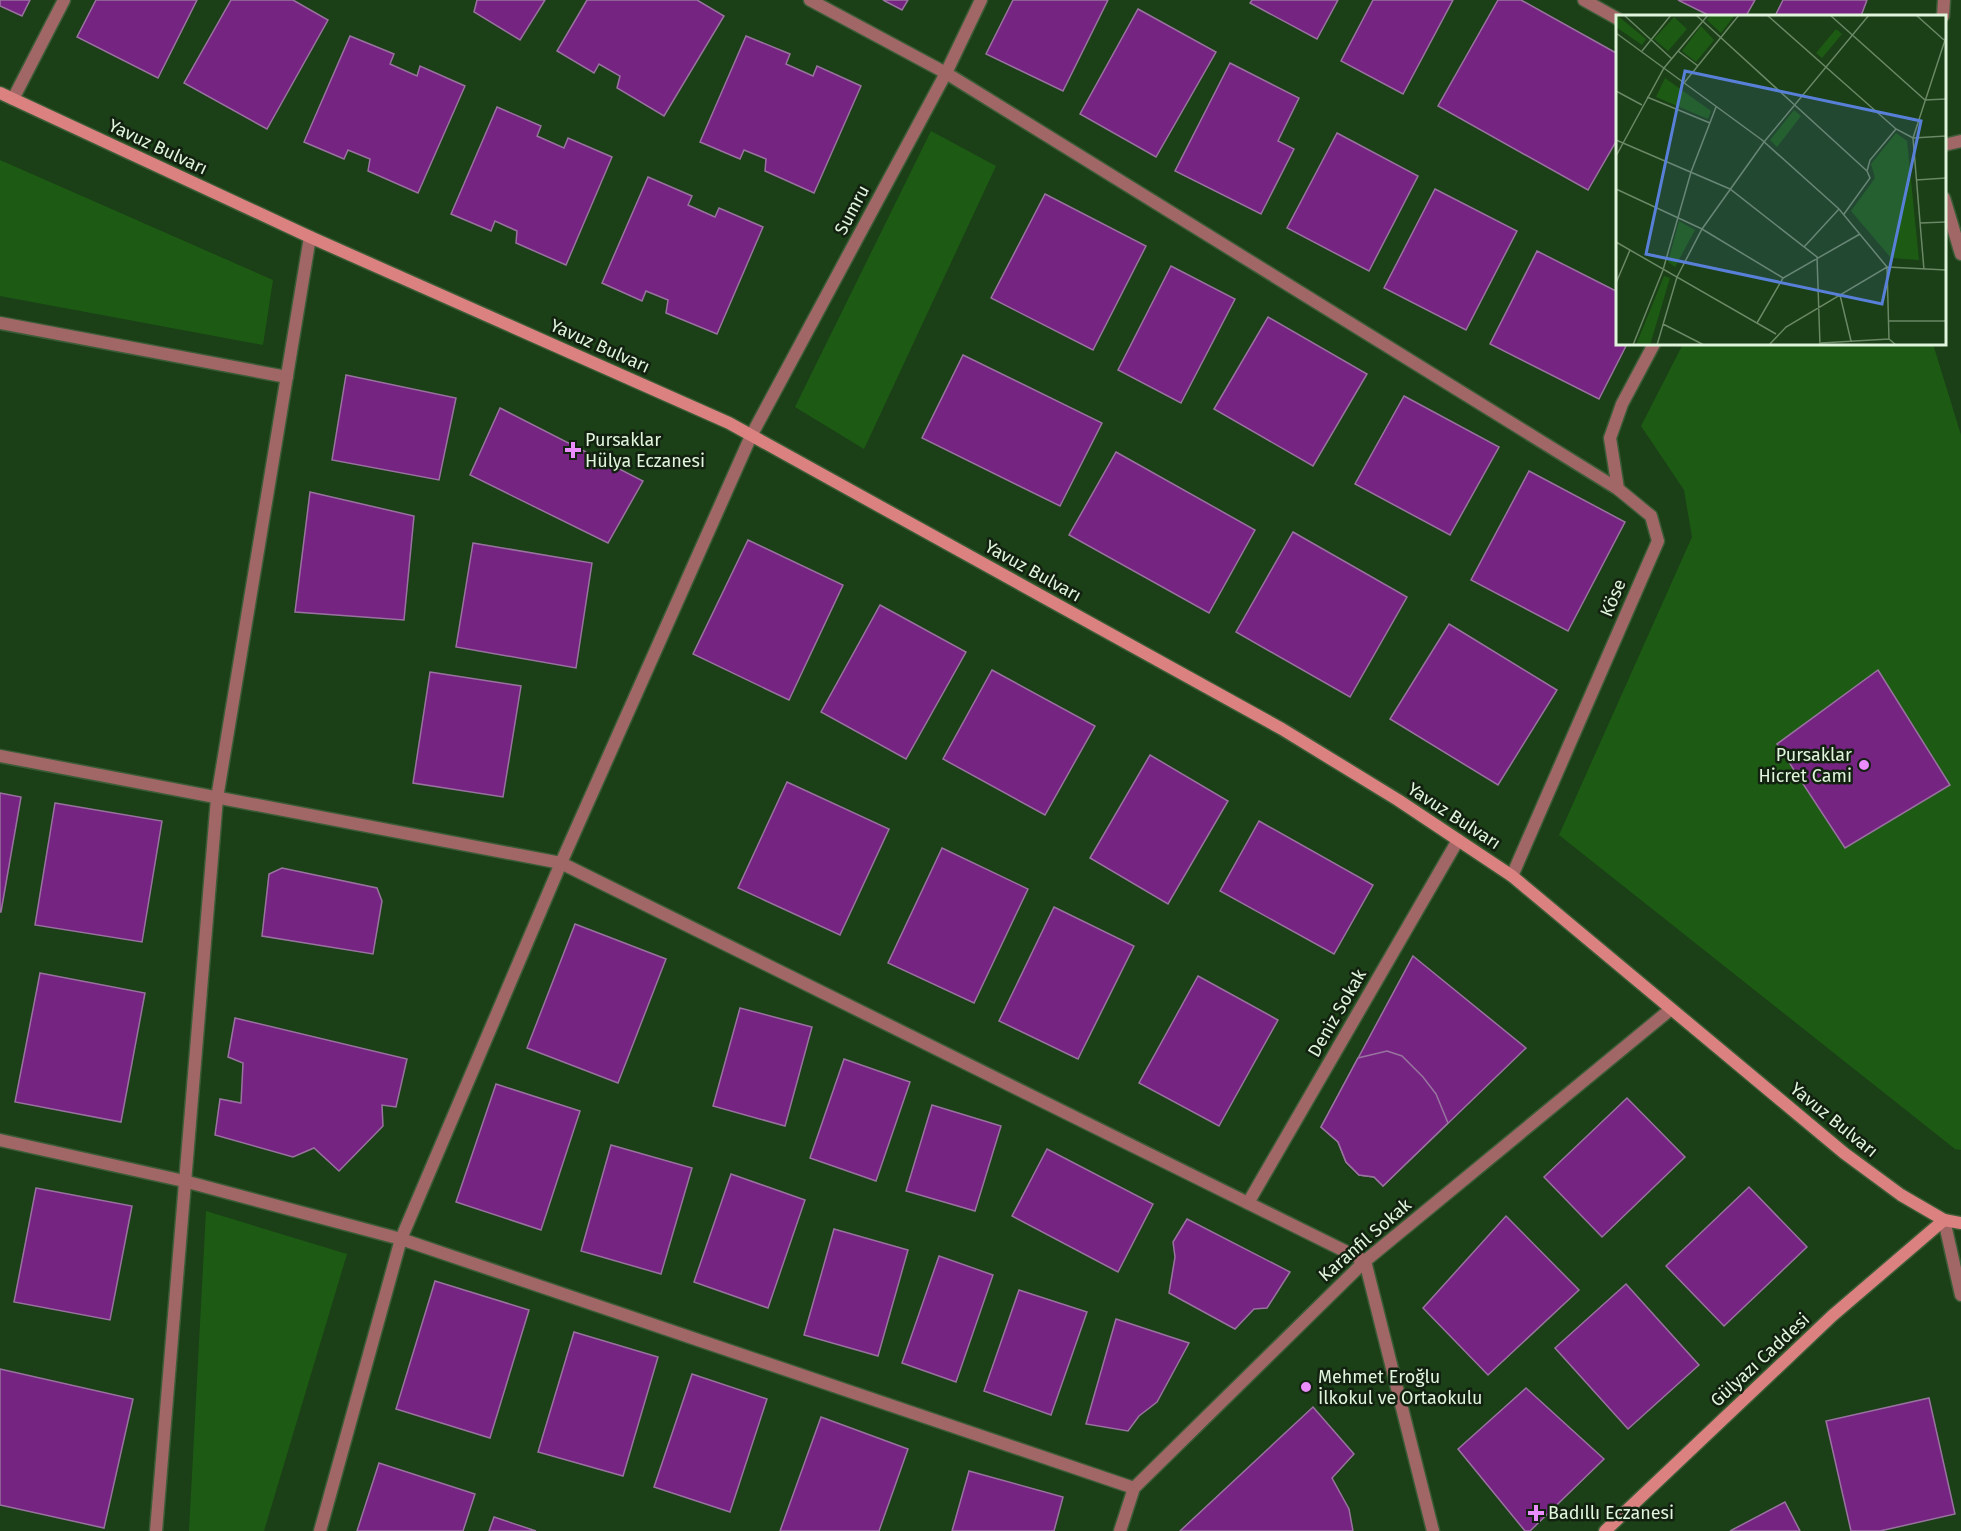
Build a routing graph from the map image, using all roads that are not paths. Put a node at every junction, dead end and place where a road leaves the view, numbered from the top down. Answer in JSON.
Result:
{"nodes":[{"id":1,"x":64,"y":0,"type":"edge"},
{"id":2,"x":810,"y":0,"type":"edge"},
{"id":3,"x":981,"y":0,"type":"edge"},
{"id":4,"x":1584,"y":0,"type":"edge"},
{"id":5,"x":1944,"y":0,"type":"edge"},
{"id":6,"x":1943,"y":15,"type":"edge"},
{"id":7,"x":1616,"y":18,"type":"edge"},
{"id":8,"x":946,"y":73,"type":"junction"},
{"id":9,"x":0,"y":93,"type":"edge"},
{"id":10,"x":13,"y":99,"type":"junction"},
{"id":11,"x":1961,"y":141,"type":"edge"},
{"id":12,"x":1946,"y":145,"type":"edge"},
{"id":13,"x":1946,"y":205,"type":"edge"},
{"id":14,"x":310,"y":237,"type":"junction"},
{"id":15,"x":1961,"y":254,"type":"edge"},
{"id":16,"x":0,"y":323,"type":"edge"},
{"id":17,"x":1653,"y":345,"type":"edge"},
{"id":18,"x":288,"y":377,"type":"junction"},
{"id":19,"x":751,"y":436,"type":"junction"},
{"id":20,"x":1618,"y":489,"type":"junction"},
{"id":21,"x":0,"y":756,"type":"edge"},
{"id":22,"x":217,"y":798,"type":"junction"},
{"id":23,"x":1458,"y":840,"type":"junction"},
{"id":24,"x":561,"y":863,"type":"junction"},
{"id":25,"x":1512,"y":876,"type":"junction"},
{"id":26,"x":1671,"y":1009,"type":"junction"},
{"id":27,"x":0,"y":1140,"type":"edge"},
{"id":28,"x":184,"y":1181,"type":"junction"},
{"id":29,"x":1248,"y":1203,"type":"junction"},
{"id":30,"x":1944,"y":1220,"type":"junction"},
{"id":31,"x":1961,"y":1223,"type":"edge"},
{"id":32,"x":401,"y":1239,"type":"junction"},
{"id":33,"x":1365,"y":1261,"type":"junction"},
{"id":34,"x":1961,"y":1295,"type":"edge"},
{"id":35,"x":1134,"y":1488,"type":"junction"},
{"id":36,"x":1611,"y":1529,"type":"edge"},
{"id":37,"x":156,"y":1531,"type":"edge"},
{"id":38,"x":320,"y":1531,"type":"edge"},
{"id":39,"x":1120,"y":1531,"type":"edge"},
{"id":40,"x":1432,"y":1531,"type":"edge"}],
"edges":[{"from":1,"to":10,"type":"street"},
{"from":2,"to":8,"type":"street","name":"Köse"},
{"from":3,"to":8,"type":"street","name":"Sumru"},
{"from":4,"to":7,"type":"street"},
{"from":5,"to":6,"type":"street"},
{"from":8,"to":19,"type":"street","name":"Sumru"},
{"from":8,"to":20,"type":"street","name":"Köse"},
{"from":9,"to":10,"type":"street","name":"Yavuz Bulvarı"},
{"from":10,"to":14,"type":"street","name":"Yavuz Bulvarı"},
{"from":11,"to":12,"type":"street"},
{"from":13,"to":15,"type":"street"},
{"from":14,"to":18,"type":"street"},
{"from":14,"to":19,"type":"street","name":"Yavuz Bulvarı"},
{"from":16,"to":18,"type":"street"},
{"from":17,"to":20,"type":"street"},
{"from":18,"to":22,"type":"street"},
{"from":19,"to":23,"type":"street","name":"Yavuz Bulvarı"},
{"from":19,"to":24,"type":"street","name":"Sumru"},
{"from":20,"to":25,"type":"street","name":"Köse"},
{"from":21,"to":22,"type":"street"},
{"from":22,"to":24,"type":"street"},
{"from":22,"to":28,"type":"street"},
{"from":23,"to":25,"type":"street","name":"Yavuz Bulvarı"},
{"from":23,"to":29,"type":"street","name":"Deniz Sokak"},
{"from":24,"to":29,"type":"street"},
{"from":24,"to":32,"type":"street","name":"Sumru"},
{"from":25,"to":26,"type":"street","name":"Yavuz Bulvarı"},
{"from":26,"to":30,"type":"street","name":"Yavuz Bulvarı"},
{"from":26,"to":33,"type":"street","name":"Karanfil Sokak"},
{"from":27,"to":28,"type":"street"},
{"from":28,"to":32,"type":"street"},
{"from":28,"to":37,"type":"street"},
{"from":29,"to":33,"type":"street"},
{"from":30,"to":31,"type":"street","name":"Yavuz Bulvarı"},
{"from":30,"to":34,"type":"street"},
{"from":30,"to":36,"type":"street","name":"Gülyazı Caddesi"},
{"from":32,"to":35,"type":"street"},
{"from":32,"to":38,"type":"street","name":"Sumru"},
{"from":33,"to":35,"type":"street","name":"Karanfil Sokak"},
{"from":33,"to":40,"type":"street"},
{"from":35,"to":39,"type":"street","name":"Karanfil Sokak"}]}
